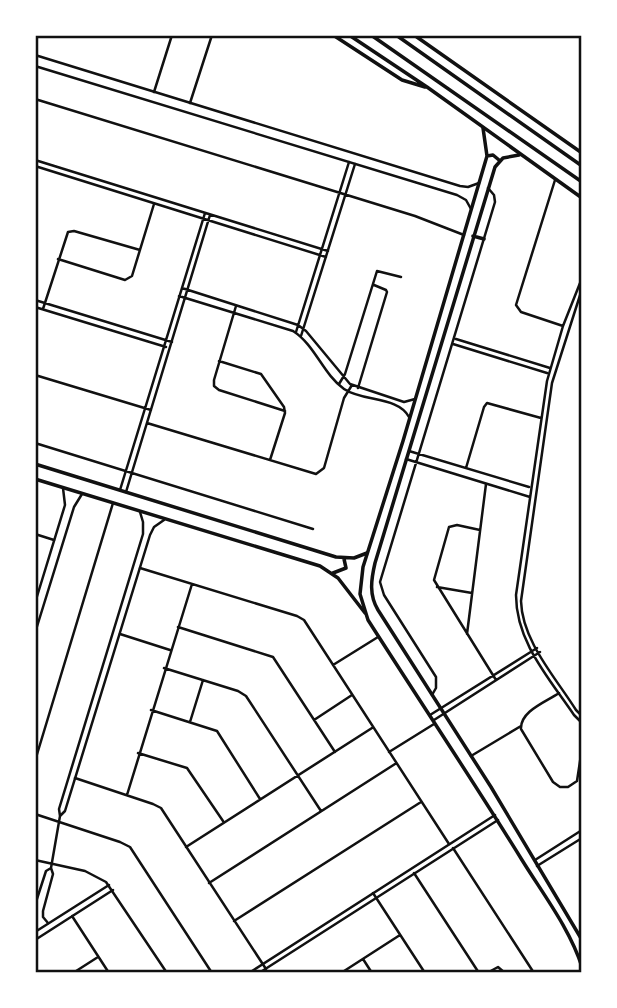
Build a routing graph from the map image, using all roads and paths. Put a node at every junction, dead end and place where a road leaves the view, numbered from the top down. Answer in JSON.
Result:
{"nodes":[{"id":1,"x":172,"y":35,"type":"edge"},
{"id":2,"x":212,"y":35,"type":"edge"},
{"id":3,"x":333,"y":35,"type":"edge"},
{"id":4,"x":349,"y":35,"type":"edge"},
{"id":5,"x":371,"y":35,"type":"edge"},
{"id":6,"x":396,"y":35,"type":"edge"},
{"id":7,"x":414,"y":35,"type":"edge"},
{"id":8,"x":35,"y":55,"type":"edge"},
{"id":9,"x":35,"y":66,"type":"edge"},
{"id":10,"x":427,"y":87,"type":"junction"},
{"id":11,"x":154,"y":92,"type":"junction"},
{"id":12,"x":35,"y":99,"type":"edge"},
{"id":13,"x":190,"y":103,"type":"junction"},
{"id":14,"x":483,"y":128,"type":"junction"},
{"id":15,"x":582,"y":153,"type":"edge"},
{"id":16,"x":519,"y":155,"type":"junction"},
{"id":17,"x":487,"y":156,"type":"junction"},
{"id":18,"x":36,"y":160,"type":"edge"},
{"id":19,"x":499,"y":160,"type":"junction"},
{"id":20,"x":349,"y":162,"type":"junction"},
{"id":21,"x":355,"y":164,"type":"junction"},
{"id":22,"x":582,"y":166,"type":"edge"},
{"id":23,"x":35,"y":167,"type":"edge"},
{"id":24,"x":555,"y":180,"type":"junction"},
{"id":25,"x":582,"y":182,"type":"edge"},
{"id":26,"x":479,"y":183,"type":"junction"},
{"id":27,"x":464,"y":187,"type":"junction"},
{"id":28,"x":488,"y":188,"type":"junction"},
{"id":29,"x":339,"y":194,"type":"junction"},
{"id":30,"x":345,"y":196,"type":"junction"},
{"id":31,"x":461,"y":197,"type":"junction"},
{"id":32,"x":582,"y":198,"type":"edge"},
{"id":33,"x":155,"y":203,"type":"junction"},
{"id":34,"x":471,"y":210,"type":"junction"},
{"id":35,"x":205,"y":213,"type":"junction"},
{"id":36,"x":211,"y":215,"type":"junction"},
{"id":37,"x":203,"y":218,"type":"junction"},
{"id":38,"x":209,"y":220,"type":"junction"},
{"id":39,"x":464,"y":235,"type":"junction"},
{"id":40,"x":474,"y":236,"type":"junction"},
{"id":41,"x":484,"y":239,"type":"junction"},
{"id":42,"x":322,"y":249,"type":"junction"},
{"id":43,"x":140,"y":250,"type":"junction"},
{"id":44,"x":328,"y":251,"type":"junction"},
{"id":45,"x":320,"y":255,"type":"junction"},
{"id":46,"x":326,"y":257,"type":"junction"},
{"id":47,"x":58,"y":259,"type":"junction"},
{"id":48,"x":401,"y":277,"type":"dead end"},
{"id":49,"x":582,"y":278,"type":"edge"},
{"id":50,"x":373,"y":284,"type":"junction"},
{"id":51,"x":182,"y":288,"type":"junction"},
{"id":52,"x":582,"y":289,"type":"edge"},
{"id":53,"x":188,"y":290,"type":"junction"},
{"id":54,"x":180,"y":296,"type":"junction"},
{"id":55,"x":185,"y":298,"type":"junction"},
{"id":56,"x":35,"y":300,"type":"edge"},
{"id":57,"x":45,"y":303,"type":"junction"},
{"id":58,"x":236,"y":306,"type":"junction"},
{"id":59,"x":35,"y":307,"type":"edge"},
{"id":60,"x":43,"y":309,"type":"junction"},
{"id":61,"x":234,"y":314,"type":"junction"},
{"id":62,"x":298,"y":325,"type":"junction"},
{"id":63,"x":563,"y":326,"type":"junction"},
{"id":64,"x":304,"y":329,"type":"junction"},
{"id":65,"x":296,"y":332,"type":"junction"},
{"id":66,"x":301,"y":336,"type":"junction"},
{"id":67,"x":455,"y":338,"type":"junction"},
{"id":68,"x":166,"y":340,"type":"junction"},
{"id":69,"x":172,"y":342,"type":"junction"},
{"id":70,"x":453,"y":344,"type":"junction"},
{"id":71,"x":164,"y":347,"type":"junction"},
{"id":72,"x":170,"y":349,"type":"junction"},
{"id":73,"x":219,"y":361,"type":"junction"},
{"id":74,"x":347,"y":366,"type":"junction"},
{"id":75,"x":335,"y":368,"type":"junction"},
{"id":76,"x":550,"y":368,"type":"junction"},
{"id":77,"x":549,"y":373,"type":"junction"},
{"id":78,"x":35,"y":375,"type":"edge"},
{"id":79,"x":343,"y":378,"type":"junction"},
{"id":80,"x":339,"y":384,"type":"junction"},
{"id":81,"x":352,"y":385,"type":"junction"},
{"id":82,"x":358,"y":388,"type":"junction"},
{"id":83,"x":347,"y":391,"type":"junction"},
{"id":84,"x":415,"y":399,"type":"junction"},
{"id":85,"x":543,"y":403,"type":"junction"},
{"id":86,"x":548,"y":404,"type":"junction"},
{"id":87,"x":144,"y":408,"type":"junction"},
{"id":88,"x":151,"y":410,"type":"junction"},
{"id":89,"x":285,"y":411,"type":"junction"},
{"id":90,"x":541,"y":418,"type":"junction"},
{"id":91,"x":409,"y":419,"type":"junction"},
{"id":92,"x":147,"y":423,"type":"junction"},
{"id":93,"x":35,"y":443,"type":"edge"},
{"id":94,"x":409,"y":451,"type":"junction"},
{"id":95,"x":419,"y":454,"type":"junction"},
{"id":96,"x":406,"y":460,"type":"junction"},
{"id":97,"x":270,"y":461,"type":"junction"},
{"id":98,"x":417,"y":463,"type":"junction"},
{"id":99,"x":35,"y":464,"type":"edge"},
{"id":100,"x":466,"y":468,"type":"junction"},
{"id":101,"x":126,"y":471,"type":"junction"},
{"id":102,"x":132,"y":473,"type":"junction"},
{"id":103,"x":35,"y":479,"type":"edge"},
{"id":104,"x":486,"y":484,"type":"junction"},
{"id":105,"x":63,"y":488,"type":"junction"},
{"id":106,"x":531,"y":488,"type":"junction"},
{"id":107,"x":536,"y":489,"type":"junction"},
{"id":108,"x":120,"y":490,"type":"junction"},
{"id":109,"x":126,"y":492,"type":"junction"},
{"id":110,"x":83,"y":494,"type":"junction"},
{"id":111,"x":529,"y":496,"type":"junction"},
{"id":112,"x":534,"y":498,"type":"junction"},
{"id":113,"x":65,"y":501,"type":"junction"},
{"id":114,"x":75,"y":503,"type":"junction"},
{"id":115,"x":113,"y":503,"type":"junction"},
{"id":116,"x":140,"y":512,"type":"junction"},
{"id":117,"x":164,"y":520,"type":"junction"},
{"id":118,"x":313,"y":528,"type":"dead end"},
{"id":119,"x":144,"y":530,"type":"junction"},
{"id":120,"x":480,"y":530,"type":"junction"},
{"id":121,"x":152,"y":531,"type":"junction"},
{"id":122,"x":35,"y":534,"type":"edge"},
{"id":123,"x":54,"y":540,"type":"junction"},
{"id":124,"x":367,"y":554,"type":"junction"},
{"id":125,"x":344,"y":559,"type":"junction"},
{"id":126,"x":140,"y":568,"type":"junction"},
{"id":127,"x":333,"y":573,"type":"junction"},
{"id":128,"x":517,"y":578,"type":"junction"},
{"id":129,"x":523,"y":578,"type":"junction"},
{"id":130,"x":192,"y":584,"type":"junction"},
{"id":131,"x":437,"y":587,"type":"junction"},
{"id":132,"x":472,"y":593,"type":"junction"},
{"id":133,"x":35,"y":603,"type":"edge"},
{"id":134,"x":365,"y":613,"type":"junction"},
{"id":135,"x":178,"y":627,"type":"junction"},
{"id":136,"x":35,"y":633,"type":"edge"},
{"id":137,"x":120,"y":634,"type":"junction"},
{"id":138,"x":467,"y":634,"type":"junction"},
{"id":139,"x":379,"y":636,"type":"junction"},
{"id":140,"x":537,"y":648,"type":"junction"},
{"id":141,"x":170,"y":650,"type":"junction"},
{"id":142,"x":531,"y":652,"type":"junction"},
{"id":143,"x":540,"y":652,"type":"junction"},
{"id":144,"x":534,"y":656,"type":"junction"},
{"id":145,"x":333,"y":665,"type":"junction"},
{"id":146,"x":164,"y":668,"type":"junction"},
{"id":147,"x":493,"y":675,"type":"junction"},
{"id":148,"x":204,"y":680,"type":"junction"},
{"id":149,"x":496,"y":680,"type":"junction"},
{"id":150,"x":559,"y":694,"type":"junction"},
{"id":151,"x":352,"y":695,"type":"junction"},
{"id":152,"x":432,"y":695,"type":"junction"},
{"id":153,"x":441,"y":709,"type":"junction"},
{"id":154,"x":152,"y":710,"type":"junction"},
{"id":155,"x":444,"y":714,"type":"junction"},
{"id":156,"x":430,"y":715,"type":"junction"},
{"id":157,"x":582,"y":716,"type":"edge"},
{"id":158,"x":314,"y":719,"type":"junction"},
{"id":159,"x":190,"y":722,"type":"junction"},
{"id":160,"x":435,"y":722,"type":"junction"},
{"id":161,"x":582,"y":723,"type":"edge"},
{"id":162,"x":521,"y":726,"type":"junction"},
{"id":163,"x":373,"y":727,"type":"junction"},
{"id":164,"x":582,"y":748,"type":"edge"},
{"id":165,"x":335,"y":751,"type":"junction"},
{"id":166,"x":389,"y":752,"type":"junction"},
{"id":167,"x":138,"y":753,"type":"junction"},
{"id":168,"x":471,"y":756,"type":"junction"},
{"id":169,"x":35,"y":761,"type":"edge"},
{"id":170,"x":396,"y":763,"type":"junction"},
{"id":171,"x":298,"y":775,"type":"junction"},
{"id":172,"x":75,"y":778,"type":"junction"},
{"id":173,"x":127,"y":795,"type":"junction"},
{"id":174,"x":260,"y":799,"type":"junction"},
{"id":175,"x":421,"y":802,"type":"junction"},
{"id":176,"x":321,"y":811,"type":"junction"},
{"id":177,"x":35,"y":814,"type":"edge"},
{"id":178,"x":495,"y":815,"type":"junction"},
{"id":179,"x":60,"y":816,"type":"junction"},
{"id":180,"x":498,"y":820,"type":"junction"},
{"id":181,"x":59,"y":822,"type":"junction"},
{"id":182,"x":224,"y":822,"type":"junction"},
{"id":183,"x":582,"y":830,"type":"edge"},
{"id":184,"x":582,"y":838,"type":"edge"},
{"id":185,"x":449,"y":844,"type":"junction"},
{"id":186,"x":186,"y":847,"type":"junction"},
{"id":187,"x":453,"y":849,"type":"junction"},
{"id":188,"x":36,"y":860,"type":"edge"},
{"id":189,"x":534,"y":861,"type":"junction"},
{"id":190,"x":51,"y":865,"type":"junction"},
{"id":191,"x":35,"y":866,"type":"edge"},
{"id":192,"x":537,"y":866,"type":"junction"},
{"id":193,"x":411,"y":869,"type":"junction"},
{"id":194,"x":414,"y":873,"type":"junction"},
{"id":195,"x":209,"y":883,"type":"junction"},
{"id":196,"x":110,"y":885,"type":"junction"},
{"id":197,"x":113,"y":890,"type":"junction"},
{"id":198,"x":373,"y":893,"type":"junction"},
{"id":199,"x":376,"y":898,"type":"junction"},
{"id":200,"x":35,"y":905,"type":"edge"},
{"id":201,"x":37,"y":916,"type":"dead end"},
{"id":202,"x":72,"y":916,"type":"junction"},
{"id":203,"x":43,"y":917,"type":"junction"},
{"id":204,"x":234,"y":921,"type":"junction"},
{"id":205,"x":48,"y":923,"type":"junction"},
{"id":206,"x":35,"y":932,"type":"edge"},
{"id":207,"x":400,"y":935,"type":"junction"},
{"id":208,"x":35,"y":940,"type":"edge"},
{"id":209,"x":582,"y":940,"type":"edge"},
{"id":210,"x":98,"y":957,"type":"junction"},
{"id":211,"x":363,"y":959,"type":"junction"},
{"id":212,"x":263,"y":964,"type":"junction"},
{"id":213,"x":582,"y":967,"type":"edge"},
{"id":214,"x":266,"y":969,"type":"junction"},
{"id":215,"x":166,"y":971,"type":"edge"},
{"id":216,"x":73,"y":973,"type":"edge"},
{"id":217,"x":108,"y":973,"type":"edge"},
{"id":218,"x":159,"y":973,"type":"edge"},
{"id":219,"x":212,"y":973,"type":"edge"},
{"id":220,"x":249,"y":973,"type":"edge"},
{"id":221,"x":259,"y":973,"type":"edge"},
{"id":222,"x":341,"y":973,"type":"edge"},
{"id":223,"x":372,"y":973,"type":"edge"},
{"id":224,"x":425,"y":973,"type":"edge"},
{"id":225,"x":479,"y":973,"type":"edge"},
{"id":226,"x":487,"y":973,"type":"edge"},
{"id":227,"x":505,"y":973,"type":"edge"},
{"id":228,"x":534,"y":973,"type":"edge"}],
"edges":[{"from":1,"to":11,"type":"street"},
{"from":2,"to":13,"type":"street"},
{"from":3,"to":10,"type":"main road"},
{"from":4,"to":10,"type":"main road"},
{"from":5,"to":25,"type":"main road"},
{"from":6,"to":22,"type":"main road"},
{"from":7,"to":15,"type":"main road"},
{"from":8,"to":11,"type":"street"},
{"from":9,"to":20,"type":"street"},
{"from":10,"to":14,"type":"main road"},
{"from":11,"to":13,"type":"street"},
{"from":12,"to":29,"type":"street"},
{"from":13,"to":27,"type":"street"},
{"from":14,"to":16,"type":"main road"},
{"from":14,"to":17,"type":"main road"},
{"from":16,"to":19,"type":"main road"},
{"from":16,"to":24,"type":"main road"},
{"from":17,"to":19,"type":"main road"},
{"from":17,"to":26,"type":"main road"},
{"from":18,"to":23,"type":"street"},
{"from":18,"to":35,"type":"street"},
{"from":19,"to":28,"type":"main road"},
{"from":20,"to":21,"type":"street"},
{"from":20,"to":29,"type":"street"},
{"from":21,"to":30,"type":"street"},
{"from":21,"to":31,"type":"street"},
{"from":23,"to":33,"type":"street"},
{"from":24,"to":32,"type":"main road"},
{"from":24,"to":63,"type":"street"},
{"from":26,"to":27,"type":"street"},
{"from":26,"to":34,"type":"main road"},
{"from":27,"to":31,"type":"street"},
{"from":28,"to":40,"type":"main road"},
{"from":28,"to":41,"type":"street"},
{"from":29,"to":30,"type":"street"},
{"from":29,"to":42,"type":"street"},
{"from":30,"to":39,"type":"street"},
{"from":30,"to":44,"type":"street"},
{"from":31,"to":34,"type":"street"},
{"from":33,"to":37,"type":"street"},
{"from":33,"to":43,"type":"street"},
{"from":34,"to":39,"type":"main road"},
{"from":35,"to":36,"type":"street"},
{"from":35,"to":37,"type":"street"},
{"from":36,"to":38,"type":"street"},
{"from":36,"to":42,"type":"street"},
{"from":37,"to":38,"type":"street"},
{"from":37,"to":51,"type":"street"},
{"from":38,"to":45,"type":"street"},
{"from":38,"to":53,"type":"street"},
{"from":39,"to":84,"type":"main road"},
{"from":40,"to":41,"type":"main road"},
{"from":40,"to":94,"type":"main road"},
{"from":41,"to":67,"type":"street"},
{"from":42,"to":44,"type":"street"},
{"from":42,"to":45,"type":"street"},
{"from":43,"to":47,"type":"street"},
{"from":43,"to":47,"type":"street"},
{"from":44,"to":46,"type":"street"},
{"from":45,"to":46,"type":"street"},
{"from":45,"to":62,"type":"street"},
{"from":46,"to":64,"type":"street"},
{"from":47,"to":57,"type":"street"},
{"from":48,"to":50,"type":"street"},
{"from":49,"to":63,"type":"street"},
{"from":50,"to":74,"type":"street"},
{"from":50,"to":82,"type":"street"},
{"from":51,"to":53,"type":"street"},
{"from":51,"to":54,"type":"street"},
{"from":52,"to":86,"type":"street"},
{"from":53,"to":55,"type":"street"},
{"from":53,"to":58,"type":"street"},
{"from":54,"to":55,"type":"street"},
{"from":54,"to":68,"type":"street"},
{"from":55,"to":61,"type":"street"},
{"from":55,"to":69,"type":"street"},
{"from":56,"to":57,"type":"street"},
{"from":57,"to":60,"type":"street"},
{"from":57,"to":68,"type":"street"},
{"from":58,"to":61,"type":"street"},
{"from":58,"to":62,"type":"street"},
{"from":59,"to":60,"type":"street"},
{"from":60,"to":71,"type":"street"},
{"from":61,"to":65,"type":"street"},
{"from":61,"to":73,"type":"street"},
{"from":62,"to":64,"type":"street"},
{"from":62,"to":65,"type":"street"},
{"from":63,"to":76,"type":"street"},
{"from":64,"to":66,"type":"street"},
{"from":64,"to":75,"type":"street"},
{"from":65,"to":66,"type":"street"},
{"from":66,"to":80,"type":"street"},
{"from":67,"to":70,"type":"street"},
{"from":67,"to":76,"type":"street"},
{"from":68,"to":69,"type":"street"},
{"from":68,"to":71,"type":"street"},
{"from":69,"to":72,"type":"street"},
{"from":70,"to":77,"type":"street"},
{"from":70,"to":95,"type":"street"},
{"from":71,"to":72,"type":"street"},
{"from":71,"to":87,"type":"street"},
{"from":72,"to":88,"type":"street"},
{"from":73,"to":89,"type":"street"},
{"from":73,"to":89,"type":"street"},
{"from":74,"to":75,"type":"street"},
{"from":74,"to":79,"type":"street"},
{"from":75,"to":79,"type":"street"},
{"from":76,"to":77,"type":"street"},
{"from":77,"to":85,"type":"street"},
{"from":78,"to":87,"type":"street"},
{"from":79,"to":80,"type":"street"},
{"from":79,"to":81,"type":"street"},
{"from":80,"to":83,"type":"street"},
{"from":81,"to":82,"type":"street"},
{"from":81,"to":83,"type":"street"},
{"from":82,"to":84,"type":"street"},
{"from":83,"to":91,"type":"street"},
{"from":83,"to":97,"type":"street"},
{"from":84,"to":91,"type":"main road"},
{"from":85,"to":86,"type":"street"},
{"from":85,"to":90,"type":"street"},
{"from":86,"to":107,"type":"street"},
{"from":87,"to":88,"type":"street"},
{"from":87,"to":101,"type":"street"},
{"from":88,"to":92,"type":"street"},
{"from":89,"to":97,"type":"street"},
{"from":90,"to":100,"type":"street"},
{"from":90,"to":106,"type":"street"},
{"from":91,"to":124,"type":"main road"},
{"from":92,"to":97,"type":"street"},
{"from":92,"to":102,"type":"street"},
{"from":93,"to":101,"type":"street"},
{"from":94,"to":95,"type":"street"},
{"from":94,"to":96,"type":"main road"},
{"from":95,"to":98,"type":"street"},
{"from":95,"to":100,"type":"street"},
{"from":96,"to":98,"type":"street"},
{"from":96,"to":152,"type":"main road"},
{"from":98,"to":104,"type":"street"},
{"from":98,"to":152,"type":"street"},
{"from":99,"to":108,"type":"main road"},
{"from":100,"to":106,"type":"street"},
{"from":101,"to":102,"type":"street"},
{"from":101,"to":108,"type":"street"},
{"from":102,"to":109,"type":"street"},
{"from":102,"to":118,"type":"street"},
{"from":103,"to":105,"type":"main road"},
{"from":104,"to":111,"type":"street"},
{"from":104,"to":120,"type":"street"},
{"from":105,"to":110,"type":"main road"},
{"from":105,"to":113,"type":"street"},
{"from":106,"to":107,"type":"street"},
{"from":106,"to":111,"type":"street"},
{"from":107,"to":112,"type":"street"},
{"from":108,"to":109,"type":"main road"},
{"from":109,"to":125,"type":"main road"},
{"from":110,"to":114,"type":"street"},
{"from":110,"to":115,"type":"main road"},
{"from":111,"to":112,"type":"street"},
{"from":111,"to":128,"type":"street"},
{"from":112,"to":129,"type":"street"},
{"from":113,"to":114,"type":"street"},
{"from":113,"to":123,"type":"street"},
{"from":114,"to":136,"type":"street"},
{"from":115,"to":116,"type":"main road"},
{"from":115,"to":169,"type":"street"},
{"from":116,"to":117,"type":"main road"},
{"from":116,"to":119,"type":"street"},
{"from":117,"to":121,"type":"street"},
{"from":117,"to":127,"type":"main road"},
{"from":119,"to":121,"type":"street"},
{"from":119,"to":179,"type":"street"},
{"from":120,"to":131,"type":"street"},
{"from":120,"to":132,"type":"street"},
{"from":121,"to":126,"type":"street"},
{"from":122,"to":123,"type":"street"},
{"from":123,"to":133,"type":"street"},
{"from":124,"to":125,"type":"main road"},
{"from":124,"to":134,"type":"main road"},
{"from":125,"to":127,"type":"main road"},
{"from":126,"to":130,"type":"street"},
{"from":126,"to":137,"type":"street"},
{"from":127,"to":134,"type":"main road"},
{"from":128,"to":129,"type":"street"},
{"from":128,"to":142,"type":"street"},
{"from":129,"to":140,"type":"street"},
{"from":130,"to":135,"type":"street"},
{"from":130,"to":145,"type":"street"},
{"from":131,"to":132,"type":"street"},
{"from":131,"to":138,"type":"street"},
{"from":132,"to":138,"type":"street"},
{"from":134,"to":139,"type":"main road"},
{"from":135,"to":141,"type":"street"},
{"from":135,"to":158,"type":"street"},
{"from":137,"to":141,"type":"street"},
{"from":137,"to":172,"type":"street"},
{"from":138,"to":147,"type":"street"},
{"from":139,"to":145,"type":"street"},
{"from":139,"to":156,"type":"main road"},
{"from":140,"to":142,"type":"street"},
{"from":140,"to":143,"type":"street"},
{"from":141,"to":146,"type":"street"},
{"from":142,"to":144,"type":"street"},
{"from":142,"to":147,"type":"street"},
{"from":143,"to":144,"type":"street"},
{"from":143,"to":157,"type":"street"},
{"from":144,"to":149,"type":"street"},
{"from":144,"to":150,"type":"street"},
{"from":145,"to":151,"type":"street"},
{"from":146,"to":148,"type":"street"},
{"from":146,"to":154,"type":"street"},
{"from":147,"to":149,"type":"street"},
{"from":147,"to":153,"type":"street"},
{"from":148,"to":159,"type":"street"},
{"from":148,"to":171,"type":"street"},
{"from":149,"to":155,"type":"street"},
{"from":150,"to":161,"type":"street"},
{"from":150,"to":162,"type":"street"},
{"from":151,"to":158,"type":"street"},
{"from":151,"to":163,"type":"street"},
{"from":152,"to":153,"type":"main road"},
{"from":153,"to":155,"type":"main road"},
{"from":153,"to":156,"type":"street"},
{"from":154,"to":159,"type":"street"},
{"from":154,"to":167,"type":"street"},
{"from":155,"to":160,"type":"street"},
{"from":155,"to":168,"type":"main road"},
{"from":156,"to":160,"type":"main road"},
{"from":158,"to":165,"type":"street"},
{"from":159,"to":174,"type":"street"},
{"from":160,"to":166,"type":"street"},
{"from":160,"to":178,"type":"main road"},
{"from":162,"to":164,"type":"street"},
{"from":162,"to":168,"type":"street"},
{"from":163,"to":165,"type":"street"},
{"from":163,"to":166,"type":"street"},
{"from":165,"to":171,"type":"street"},
{"from":166,"to":170,"type":"street"},
{"from":167,"to":173,"type":"street"},
{"from":167,"to":182,"type":"street"},
{"from":168,"to":189,"type":"main road"},
{"from":170,"to":175,"type":"street"},
{"from":170,"to":176,"type":"street"},
{"from":171,"to":174,"type":"street"},
{"from":171,"to":176,"type":"street"},
{"from":172,"to":173,"type":"street"},
{"from":172,"to":179,"type":"street"},
{"from":173,"to":186,"type":"street"},
{"from":174,"to":182,"type":"street"},
{"from":175,"to":185,"type":"street"},
{"from":175,"to":204,"type":"street"},
{"from":176,"to":195,"type":"street"},
{"from":177,"to":181,"type":"street"},
{"from":178,"to":180,"type":"main road"},
{"from":178,"to":185,"type":"street"},
{"from":179,"to":181,"type":"street"},
{"from":180,"to":187,"type":"street"},
{"from":180,"to":213,"type":"main road"},
{"from":181,"to":190,"type":"street"},
{"from":181,"to":219,"type":"street"},
{"from":182,"to":186,"type":"street"},
{"from":183,"to":189,"type":"street"},
{"from":184,"to":192,"type":"street"},
{"from":185,"to":187,"type":"street"},
{"from":185,"to":187,"type":"street"},
{"from":185,"to":193,"type":"street"},
{"from":186,"to":195,"type":"street"},
{"from":187,"to":194,"type":"street"},
{"from":187,"to":228,"type":"street"},
{"from":188,"to":190,"type":"street"},
{"from":188,"to":191,"type":"street"},
{"from":189,"to":192,"type":"main road"},
{"from":190,"to":196,"type":"street"},
{"from":190,"to":200,"type":"street"},
{"from":190,"to":203,"type":"street"},
{"from":192,"to":209,"type":"main road"},
{"from":193,"to":194,"type":"street"},
{"from":193,"to":198,"type":"street"},
{"from":194,"to":199,"type":"street"},
{"from":194,"to":225,"type":"street"},
{"from":195,"to":204,"type":"street"},
{"from":196,"to":197,"type":"street"},
{"from":196,"to":205,"type":"street"},
{"from":197,"to":202,"type":"street"},
{"from":197,"to":215,"type":"street"},
{"from":198,"to":199,"type":"street"},
{"from":198,"to":212,"type":"street"},
{"from":199,"to":207,"type":"street"},
{"from":199,"to":214,"type":"street"},
{"from":201,"to":203,"type":"street"},
{"from":202,"to":208,"type":"street"},
{"from":202,"to":210,"type":"street"},
{"from":203,"to":205,"type":"street"},
{"from":204,"to":212,"type":"street"},
{"from":205,"to":206,"type":"street"},
{"from":207,"to":211,"type":"street"},
{"from":207,"to":224,"type":"street"},
{"from":210,"to":216,"type":"street"},
{"from":210,"to":217,"type":"street"},
{"from":211,"to":222,"type":"street"},
{"from":211,"to":223,"type":"street"},
{"from":212,"to":214,"type":"street"},
{"from":212,"to":220,"type":"street"},
{"from":214,"to":221,"type":"street"},
{"from":215,"to":218,"type":"street"},
{"from":226,"to":227,"type":"street"}]}
